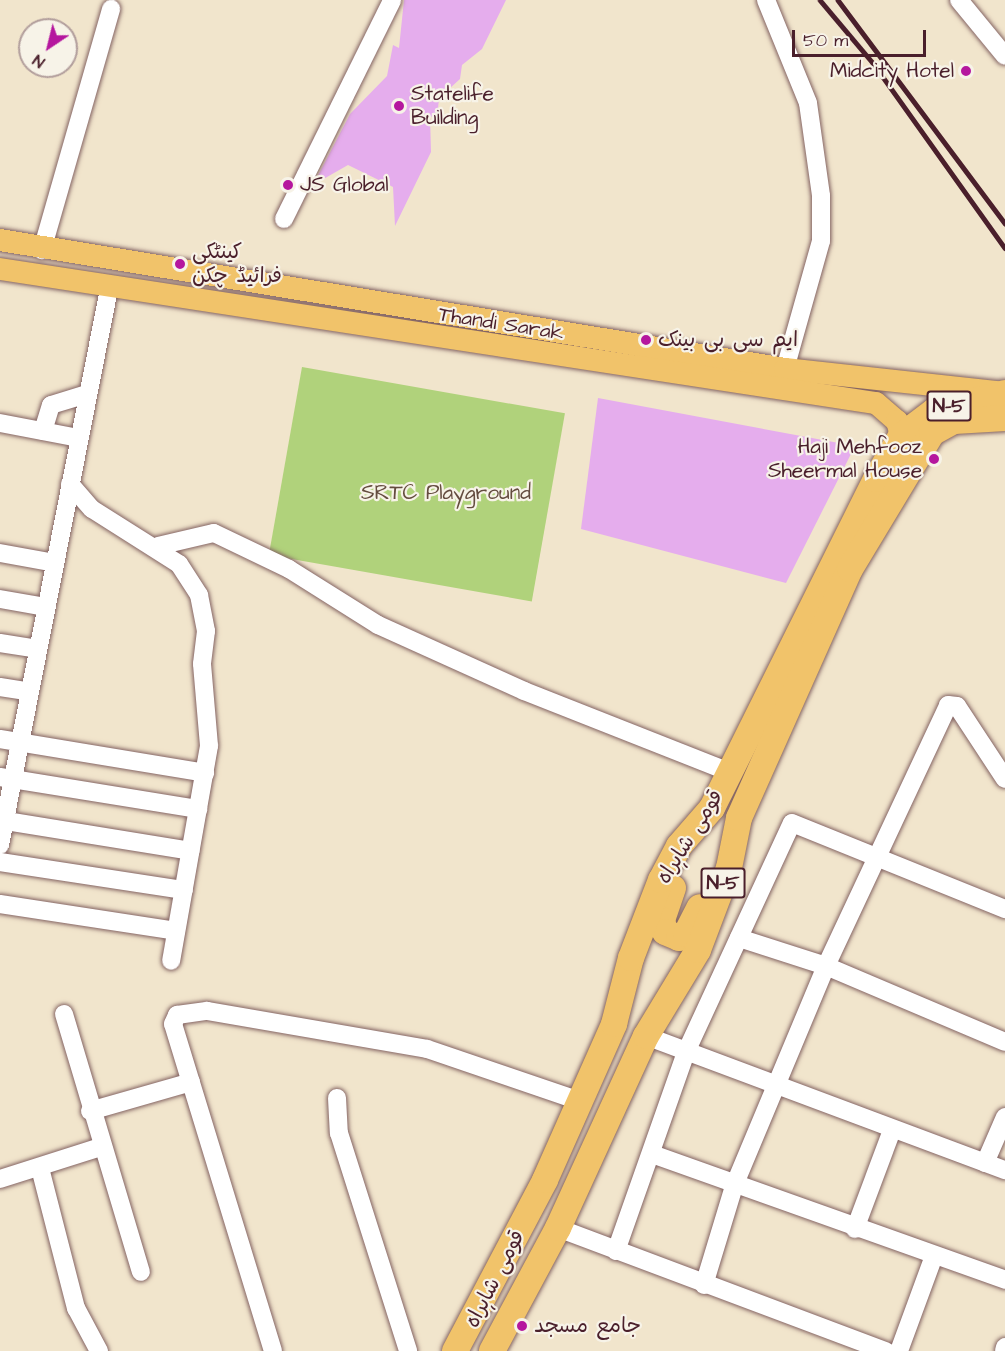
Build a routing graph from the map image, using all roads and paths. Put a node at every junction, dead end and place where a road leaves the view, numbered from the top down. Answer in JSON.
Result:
{"nodes":[{"id":1,"x":392,"y":0,"type":"edge"},
{"id":2,"x":766,"y":0,"type":"edge"},
{"id":3,"x":959,"y":0,"type":"edge"},
{"id":4,"x":111,"y":9,"type":"dead end"},
{"id":5,"x":1005,"y":56,"type":"edge"},
{"id":6,"x":284,"y":219,"type":"dead end"},
{"id":7,"x":0,"y":240,"type":"edge"},
{"id":8,"x":42,"y":250,"type":"junction"},
{"id":9,"x":0,"y":269,"type":"edge"},
{"id":10,"x":109,"y":290,"type":"junction"},
{"id":11,"x":785,"y":369,"type":"junction"},
{"id":12,"x":1005,"y":393,"type":"edge"},
{"id":13,"x":87,"y":394,"type":"junction"},
{"id":14,"x":1005,"y":418,"type":"edge"},
{"id":15,"x":0,"y":423,"type":"edge"},
{"id":16,"x":43,"y":431,"type":"junction"},
{"id":17,"x":901,"y":436,"type":"junction"},
{"id":18,"x":79,"y":438,"type":"junction"},
{"id":19,"x":70,"y":484,"type":"junction"},
{"id":20,"x":158,"y":546,"type":"junction"},
{"id":21,"x":0,"y":553,"type":"edge"},
{"id":22,"x":55,"y":563,"type":"junction"},
{"id":23,"x":0,"y":599,"type":"edge"},
{"id":24,"x":46,"y":607,"type":"junction"},
{"id":25,"x":0,"y":643,"type":"edge"},
{"id":26,"x":38,"y":649,"type":"junction"},
{"id":27,"x":0,"y":687,"type":"edge"},
{"id":28,"x":30,"y":692,"type":"junction"},
{"id":29,"x":0,"y":739,"type":"edge"},
{"id":30,"x":20,"y":742,"type":"junction"},
{"id":31,"x":730,"y":772,"type":"junction"},
{"id":32,"x":205,"y":773,"type":"junction"},
{"id":33,"x":6,"y":778,"type":"edge"},
{"id":34,"x":1005,"y":779,"type":"edge"},
{"id":35,"x":712,"y":808,"type":"junction"},
{"id":36,"x":198,"y":810,"type":"junction"},
{"id":37,"x":739,"y":818,"type":"junction"},
{"id":38,"x":2,"y":821,"type":"edge"},
{"id":39,"x":0,"y":845,"type":"edge"},
{"id":40,"x":191,"y":851,"type":"junction"},
{"id":41,"x":874,"y":860,"type":"junction"},
{"id":42,"x":0,"y":862,"type":"edge"},
{"id":43,"x":184,"y":890,"type":"junction"},
{"id":44,"x":0,"y":904,"type":"edge"},
{"id":45,"x":1005,"y":909,"type":"edge"},
{"id":46,"x":176,"y":931,"type":"junction"},
{"id":47,"x":739,"y":938,"type":"junction"},
{"id":48,"x":171,"y":961,"type":"dead end"},
{"id":49,"x":826,"y":966,"type":"junction"},
{"id":50,"x":64,"y":1014,"type":"dead end"},
{"id":51,"x":646,"y":1036,"type":"junction"},
{"id":52,"x":1005,"y":1042,"type":"edge"},
{"id":53,"x":686,"y":1052,"type":"junction"},
{"id":54,"x":191,"y":1082,"type":"junction"},
{"id":55,"x":777,"y":1084,"type":"junction"},
{"id":56,"x":337,"y":1098,"type":"dead end"},
{"id":57,"x":580,"y":1101,"type":"junction"},
{"id":58,"x":90,"y":1111,"type":"junction"},
{"id":59,"x":1005,"y":1117,"type":"edge"},
{"id":60,"x":892,"y":1130,"type":"junction"},
{"id":61,"x":101,"y":1147,"type":"junction"},
{"id":62,"x":652,"y":1154,"type":"junction"},
{"id":63,"x":985,"y":1163,"type":"junction"},
{"id":64,"x":40,"y":1168,"type":"junction"},
{"id":65,"x":1005,"y":1170,"type":"edge"},
{"id":66,"x":0,"y":1179,"type":"edge"},
{"id":67,"x":734,"y":1186,"type":"junction"},
{"id":68,"x":558,"y":1228,"type":"junction"},
{"id":69,"x":855,"y":1230,"type":"junction"},
{"id":70,"x":616,"y":1251,"type":"junction"},
{"id":71,"x":934,"y":1256,"type":"junction"},
{"id":72,"x":141,"y":1272,"type":"dead end"},
{"id":73,"x":1005,"y":1280,"type":"edge"},
{"id":74,"x":704,"y":1285,"type":"junction"},
{"id":75,"x":867,"y":1348,"type":"edge"},
{"id":76,"x":99,"y":1351,"type":"edge"},
{"id":77,"x":273,"y":1351,"type":"edge"},
{"id":78,"x":408,"y":1351,"type":"edge"},
{"id":79,"x":455,"y":1351,"type":"edge"},
{"id":80,"x":492,"y":1351,"type":"edge"},
{"id":81,"x":886,"y":1351,"type":"edge"},
{"id":82,"x":899,"y":1351,"type":"edge"}],
"edges":[{"from":1,"to":6,"type":"street"},
{"from":2,"to":11,"type":"street"},
{"from":3,"to":5,"type":"street"},
{"from":4,"to":8,"type":"street"},
{"from":7,"to":8,"type":"main road","name":"Thandi Sarak"},
{"from":8,"to":11,"type":"main road","name":"Thandi Sarak"},
{"from":9,"to":10,"type":"main road","name":"Thandi Sarak"},
{"from":10,"to":13,"type":"street"},
{"from":10,"to":17,"type":"main road","name":"Thandi Sarak"},
{"from":11,"to":12,"type":"main road","name":"Thandi Sarak"},
{"from":12,"to":17,"type":"highway","name":"قومی شاہراہ","number":"N-5"},
{"from":13,"to":16,"type":"street"},
{"from":13,"to":18,"type":"street"},
{"from":14,"to":37,"type":"highway","name":"قومی شاہراہ","number":"N-5"},
{"from":15,"to":16,"type":"street"},
{"from":16,"to":18,"type":"street"},
{"from":17,"to":31,"type":"highway","name":"قومی شاہراہ","number":"N-5"},
{"from":18,"to":19,"type":"street"},
{"from":19,"to":20,"type":"street"},
{"from":19,"to":22,"type":"street"},
{"from":20,"to":31,"type":"street"},
{"from":20,"to":32,"type":"street"},
{"from":21,"to":22,"type":"street"},
{"from":22,"to":24,"type":"street"},
{"from":23,"to":24,"type":"street"},
{"from":24,"to":26,"type":"street"},
{"from":25,"to":26,"type":"street"},
{"from":26,"to":28,"type":"street"},
{"from":27,"to":28,"type":"street"},
{"from":28,"to":30,"type":"street"},
{"from":29,"to":30,"type":"street"},
{"from":30,"to":32,"type":"street"},
{"from":30,"to":33,"type":"street"},
{"from":31,"to":35,"type":"highway","name":"قومی شاہراہ","number":"N-5"},
{"from":32,"to":36,"type":"street"},
{"from":33,"to":36,"type":"street"},
{"from":33,"to":38,"type":"street"},
{"from":34,"to":41,"type":"street"},
{"from":35,"to":37,"type":"highway"},
{"from":35,"to":57,"type":"highway","name":"قومی شاہراہ","number":"N-5"},
{"from":36,"to":40,"type":"street"},
{"from":37,"to":51,"type":"highway","name":"قومی شاہراہ","number":"N-5"},
{"from":38,"to":39,"type":"street"},
{"from":38,"to":40,"type":"street"},
{"from":40,"to":43,"type":"street"},
{"from":41,"to":45,"type":"street"},
{"from":41,"to":47,"type":"street"},
{"from":41,"to":49,"type":"street"},
{"from":42,"to":43,"type":"street"},
{"from":43,"to":46,"type":"street"},
{"from":44,"to":46,"type":"street"},
{"from":46,"to":48,"type":"street"},
{"from":47,"to":49,"type":"street"},
{"from":47,"to":53,"type":"street"},
{"from":49,"to":52,"type":"street"},
{"from":49,"to":55,"type":"street"},
{"from":50,"to":58,"type":"street"},
{"from":51,"to":53,"type":"street"},
{"from":51,"to":68,"type":"highway","name":"قومی شاہراہ","number":"N-5"},
{"from":53,"to":55,"type":"street"},
{"from":53,"to":62,"type":"street"},
{"from":54,"to":57,"type":"street"},
{"from":54,"to":58,"type":"street"},
{"from":54,"to":77,"type":"street"},
{"from":55,"to":60,"type":"street"},
{"from":55,"to":67,"type":"street"},
{"from":56,"to":78,"type":"street"},
{"from":57,"to":79,"type":"highway","name":"قومی شاہراہ","number":"N-5"},
{"from":58,"to":61,"type":"street"},
{"from":59,"to":63,"type":"street"},
{"from":60,"to":63,"type":"street"},
{"from":60,"to":69,"type":"street"},
{"from":61,"to":64,"type":"street"},
{"from":61,"to":72,"type":"street"},
{"from":62,"to":67,"type":"street"},
{"from":62,"to":70,"type":"street"},
{"from":63,"to":65,"type":"street"},
{"from":64,"to":66,"type":"street"},
{"from":64,"to":76,"type":"street"},
{"from":67,"to":69,"type":"street"},
{"from":67,"to":74,"type":"street"},
{"from":68,"to":70,"type":"street"},
{"from":68,"to":80,"type":"highway","name":"قومی شاہراہ","number":"N-5"},
{"from":69,"to":71,"type":"street"},
{"from":70,"to":74,"type":"street"},
{"from":71,"to":73,"type":"street"},
{"from":71,"to":82,"type":"street"},
{"from":74,"to":75,"type":"street"},
{"from":75,"to":81,"type":"street"}]}
